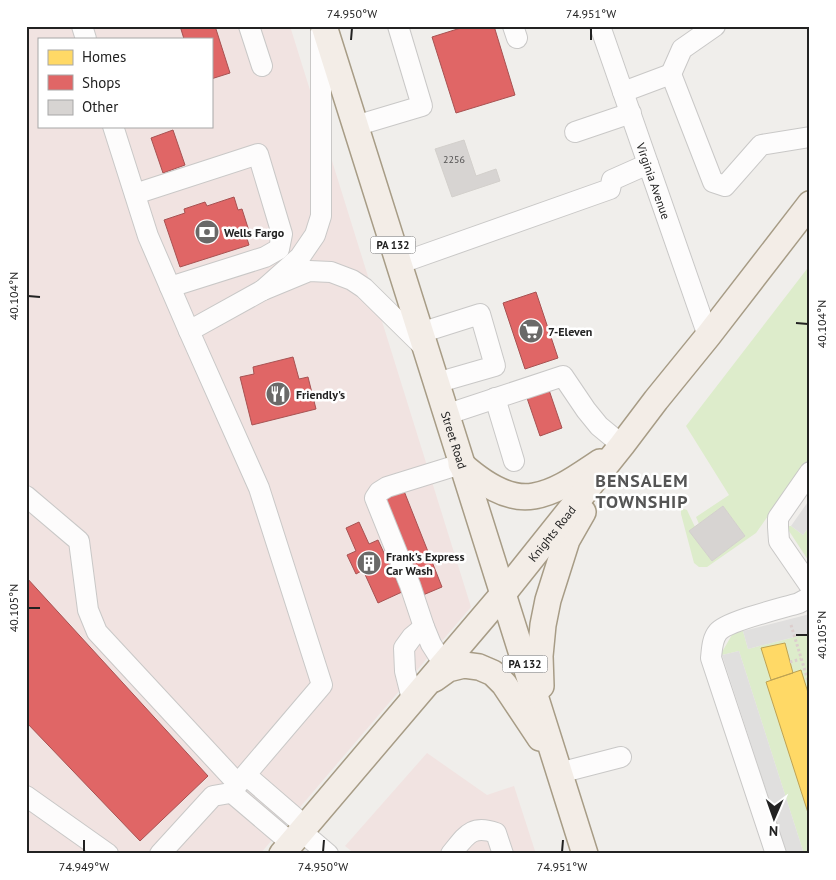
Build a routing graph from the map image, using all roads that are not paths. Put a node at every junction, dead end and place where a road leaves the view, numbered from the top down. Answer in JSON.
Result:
{"nodes":[{"id":1,"x":82,"y":26,"type":"edge"},
{"id":2,"x":249,"y":26,"type":"edge"},
{"id":3,"x":322,"y":26,"type":"edge"},
{"id":4,"x":398,"y":26,"type":"edge"},
{"id":5,"x":600,"y":26,"type":"edge"},
{"id":6,"x":715,"y":26,"type":"edge"},
{"id":7,"x":86,"y":38,"type":"edge"},
{"id":8,"x":262,"y":66,"type":"dead end"},
{"id":9,"x":671,"y":74,"type":"junction"},
{"id":10,"x":623,"y":92,"type":"junction"},
{"id":11,"x":631,"y":114,"type":"junction"},
{"id":12,"x":355,"y":126,"type":"junction"},
{"id":13,"x":114,"y":128,"type":"edge"},
{"id":14,"x":575,"y":132,"type":"dead end"},
{"id":15,"x":810,"y":136,"type":"edge"},
{"id":16,"x":648,"y":164,"type":"junction"},
{"id":17,"x":135,"y":194,"type":"junction"},
{"id":18,"x":810,"y":204,"type":"edge"},
{"id":19,"x":398,"y":264,"type":"junction"},
{"id":20,"x":170,"y":287,"type":"junction"},
{"id":21,"x":263,"y":290,"type":"junction"},
{"id":22,"x":189,"y":331,"type":"junction"},
{"id":23,"x":708,"y":336,"type":"junction"},
{"id":24,"x":423,"y":340,"type":"junction"},
{"id":25,"x":436,"y":383,"type":"junction"},
{"id":26,"x":495,"y":398,"type":"junction"},
{"id":27,"x":446,"y":415,"type":"junction"},
{"id":28,"x":619,"y":448,"type":"junction"},
{"id":29,"x":514,"y":461,"type":"dead end"},
{"id":30,"x":462,"y":464,"type":"junction"},
{"id":31,"x":810,"y":472,"type":"edge"},
{"id":32,"x":26,"y":496,"type":"edge"},
{"id":33,"x":810,"y":586,"type":"edge"},
{"id":34,"x":503,"y":594,"type":"junction"},
{"id":35,"x":810,"y":597,"type":"edge"},
{"id":36,"x":424,"y":627,"type":"junction"},
{"id":37,"x":443,"y":663,"type":"junction"},
{"id":38,"x":416,"y":694,"type":"junction"},
{"id":39,"x":547,"y":734,"type":"junction"},
{"id":40,"x":621,"y":757,"type":"dead end"},
{"id":41,"x":558,"y":768,"type":"junction"},
{"id":42,"x":239,"y":784,"type":"junction"},
{"id":43,"x":26,"y":796,"type":"edge"},
{"id":44,"x":295,"y":838,"type":"edge"},
{"id":45,"x":108,"y":854,"type":"edge"},
{"id":46,"x":160,"y":854,"type":"edge"},
{"id":47,"x":328,"y":854,"type":"edge"},
{"id":48,"x":451,"y":854,"type":"edge"},
{"id":49,"x":503,"y":854,"type":"edge"},
{"id":50,"x":585,"y":854,"type":"edge"},
{"id":51,"x":776,"y":854,"type":"edge"}],
"edges":[{"from":1,"to":7,"type":"street"},
{"from":2,"to":8,"type":"street"},
{"from":3,"to":12,"type":"main road","name":"Street Road","number":"PA 132"},
{"from":3,"to":21,"type":"street"},
{"from":4,"to":12,"type":"street"},
{"from":5,"to":10,"type":"street","name":"Virginia Avenue"},
{"from":6,"to":9,"type":"street"},
{"from":9,"to":10,"type":"street"},
{"from":9,"to":15,"type":"street"},
{"from":10,"to":11,"type":"street","name":"Virginia Avenue"},
{"from":11,"to":14,"type":"street"},
{"from":11,"to":16,"type":"street","name":"Virginia Avenue"},
{"from":12,"to":19,"type":"main road","name":"Street Road","number":"PA 132"},
{"from":13,"to":17,"type":"street"},
{"from":16,"to":19,"type":"street"},
{"from":16,"to":23,"type":"street","name":"Virginia Avenue"},
{"from":17,"to":20,"type":"street"},
{"from":17,"to":20,"type":"street"},
{"from":18,"to":23,"type":"main road","name":"Knights Road"},
{"from":19,"to":24,"type":"main road","name":"Street Road","number":"PA 132"},
{"from":20,"to":22,"type":"street"},
{"from":21,"to":22,"type":"street"},
{"from":21,"to":24,"type":"street"},
{"from":22,"to":42,"type":"street"},
{"from":23,"to":28,"type":"main road","name":"Knights Road"},
{"from":24,"to":25,"type":"main road","name":"Street Road","number":"PA 132"},
{"from":24,"to":25,"type":"street"},
{"from":25,"to":27,"type":"main road","name":"Street Road","number":"PA 132"},
{"from":26,"to":27,"type":"street"},
{"from":26,"to":28,"type":"street"},
{"from":26,"to":29,"type":"street"},
{"from":27,"to":30,"type":"main road","name":"Street Road","number":"PA 132"},
{"from":28,"to":30,"type":"main road"},
{"from":28,"to":34,"type":"main road","name":"Knights Road"},
{"from":28,"to":39,"type":"main road"},
{"from":30,"to":34,"type":"main road","name":"Street Road","number":"PA 132"},
{"from":30,"to":36,"type":"street"},
{"from":31,"to":33,"type":"street"},
{"from":32,"to":42,"type":"street"},
{"from":34,"to":37,"type":"main road","name":"Knights Road"},
{"from":34,"to":39,"type":"main road","name":"Street Road","number":"PA 132"},
{"from":35,"to":51,"type":"street"},
{"from":36,"to":37,"type":"street"},
{"from":36,"to":38,"type":"street"},
{"from":37,"to":38,"type":"main road","name":"Knights Road"},
{"from":38,"to":41,"type":"main road"},
{"from":38,"to":44,"type":"main road","name":"Knights Road"},
{"from":39,"to":41,"type":"main road","name":"Street Road","number":"PA 132"},
{"from":40,"to":41,"type":"street"},
{"from":41,"to":50,"type":"main road","name":"Street Road","number":"PA 132"},
{"from":42,"to":44,"type":"street"},
{"from":42,"to":46,"type":"street"},
{"from":43,"to":45,"type":"street"},
{"from":44,"to":47,"type":"street"},
{"from":48,"to":49,"type":"street"}]}
